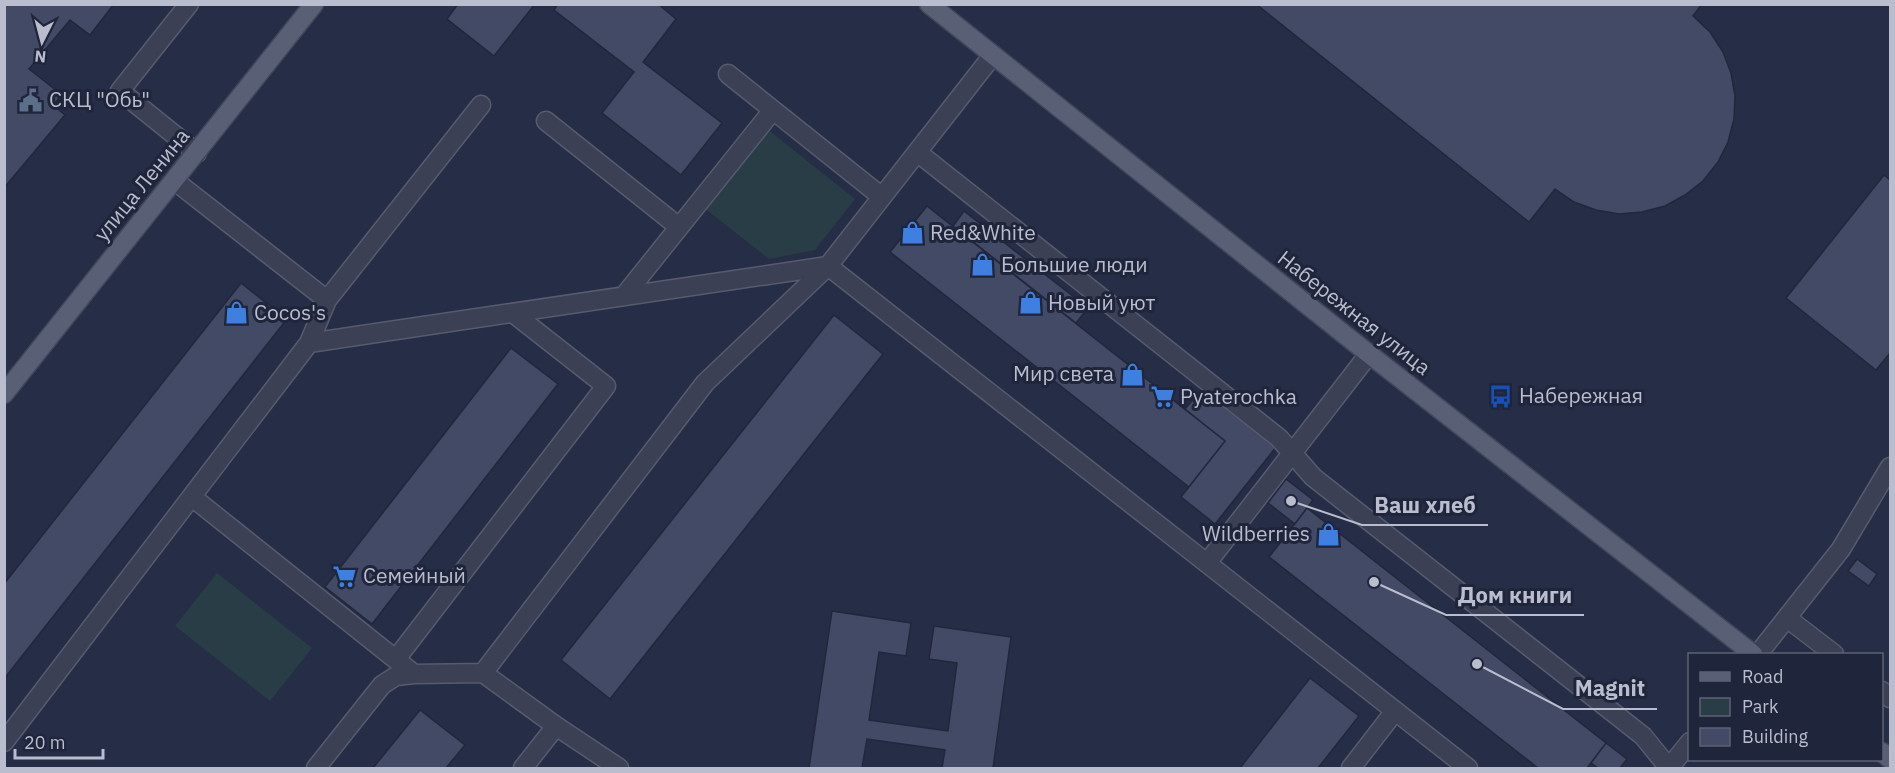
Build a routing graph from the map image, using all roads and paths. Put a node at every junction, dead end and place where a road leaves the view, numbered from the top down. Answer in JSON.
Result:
{"nodes":[{"id":1,"x":189,"y":4,"type":"edge"},
{"id":2,"x":314,"y":4,"type":"edge"},
{"id":3,"x":929,"y":4,"type":"edge"},
{"id":4,"x":993,"y":55,"type":"junction"},
{"id":5,"x":728,"y":74,"type":"dead end"},
{"id":6,"x":481,"y":105,"type":"dead end"},
{"id":7,"x":772,"y":110,"type":"junction"},
{"id":8,"x":546,"y":121,"type":"dead end"},
{"id":9,"x":917,"y":152,"type":"junction"},
{"id":10,"x":197,"y":153,"type":"junction"},
{"id":11,"x":175,"y":181,"type":"junction"},
{"id":12,"x":882,"y":197,"type":"junction"},
{"id":13,"x":679,"y":227,"type":"junction"},
{"id":14,"x":828,"y":266,"type":"junction"},
{"id":15,"x":624,"y":296,"type":"junction"},
{"id":16,"x":327,"y":300,"type":"junction"},
{"id":17,"x":513,"y":313,"type":"junction"},
{"id":18,"x":309,"y":343,"type":"junction"},
{"id":19,"x":1369,"y":354,"type":"junction"},
{"id":20,"x":4,"y":394,"type":"edge"},
{"id":21,"x":1293,"y":452,"type":"junction"},
{"id":22,"x":1890,"y":467,"type":"edge"},
{"id":23,"x":192,"y":497,"type":"junction"},
{"id":24,"x":1207,"y":563,"type":"junction"},
{"id":25,"x":1787,"y":618,"type":"junction"},
{"id":26,"x":1752,"y":653,"type":"edge"},
{"id":27,"x":1759,"y":653,"type":"edge"},
{"id":28,"x":1833,"y":653,"type":"edge"},
{"id":29,"x":396,"y":659,"type":"junction"},
{"id":30,"x":483,"y":673,"type":"junction"},
{"id":31,"x":414,"y":674,"type":"junction"},
{"id":32,"x":1395,"y":711,"type":"junction"},
{"id":33,"x":556,"y":726,"type":"junction"},
{"id":34,"x":4,"y":742,"type":"edge"},
{"id":35,"x":1688,"y":743,"type":"edge"},
{"id":36,"x":316,"y":768,"type":"edge"},
{"id":37,"x":523,"y":768,"type":"edge"},
{"id":38,"x":619,"y":768,"type":"edge"},
{"id":39,"x":1351,"y":768,"type":"edge"},
{"id":40,"x":1468,"y":768,"type":"edge"},
{"id":41,"x":1669,"y":768,"type":"edge"}],
"edges":[{"from":1,"to":10,"type":"lane"},
{"from":2,"to":10,"type":"main road","name":"улица Ленина"},
{"from":3,"to":4,"type":"main road","name":"Набережная улица"},
{"from":4,"to":9,"type":"lane"},
{"from":4,"to":19,"type":"main road","name":"Набережная улица"},
{"from":5,"to":7,"type":"lane"},
{"from":6,"to":16,"type":"lane"},
{"from":7,"to":12,"type":"lane"},
{"from":7,"to":13,"type":"lane"},
{"from":8,"to":13,"type":"lane"},
{"from":9,"to":12,"type":"lane"},
{"from":9,"to":21,"type":"lane"},
{"from":10,"to":11,"type":"main road","name":"улица Ленина"},
{"from":11,"to":16,"type":"lane"},
{"from":11,"to":20,"type":"main road","name":"улица Ленина"},
{"from":12,"to":14,"type":"lane"},
{"from":13,"to":15,"type":"lane"},
{"from":14,"to":15,"type":"lane"},
{"from":14,"to":24,"type":"lane"},
{"from":14,"to":30,"type":"lane"},
{"from":15,"to":17,"type":"lane"},
{"from":16,"to":18,"type":"lane"},
{"from":17,"to":18,"type":"lane"},
{"from":17,"to":29,"type":"lane"},
{"from":18,"to":23,"type":"lane"},
{"from":19,"to":21,"type":"lane"},
{"from":19,"to":26,"type":"main road","name":"Набережная улица"},
{"from":21,"to":24,"type":"lane"},
{"from":21,"to":41,"type":"lane"},
{"from":22,"to":25,"type":"lane"},
{"from":23,"to":29,"type":"lane"},
{"from":23,"to":34,"type":"lane"},
{"from":24,"to":32,"type":"lane"},
{"from":25,"to":27,"type":"lane"},
{"from":25,"to":28,"type":"lane"},
{"from":29,"to":31,"type":"lane"},
{"from":30,"to":31,"type":"lane"},
{"from":30,"to":33,"type":"lane"},
{"from":31,"to":36,"type":"lane"},
{"from":32,"to":39,"type":"lane"},
{"from":32,"to":40,"type":"lane"},
{"from":33,"to":37,"type":"lane"},
{"from":33,"to":38,"type":"lane"},
{"from":35,"to":41,"type":"lane"}]}
